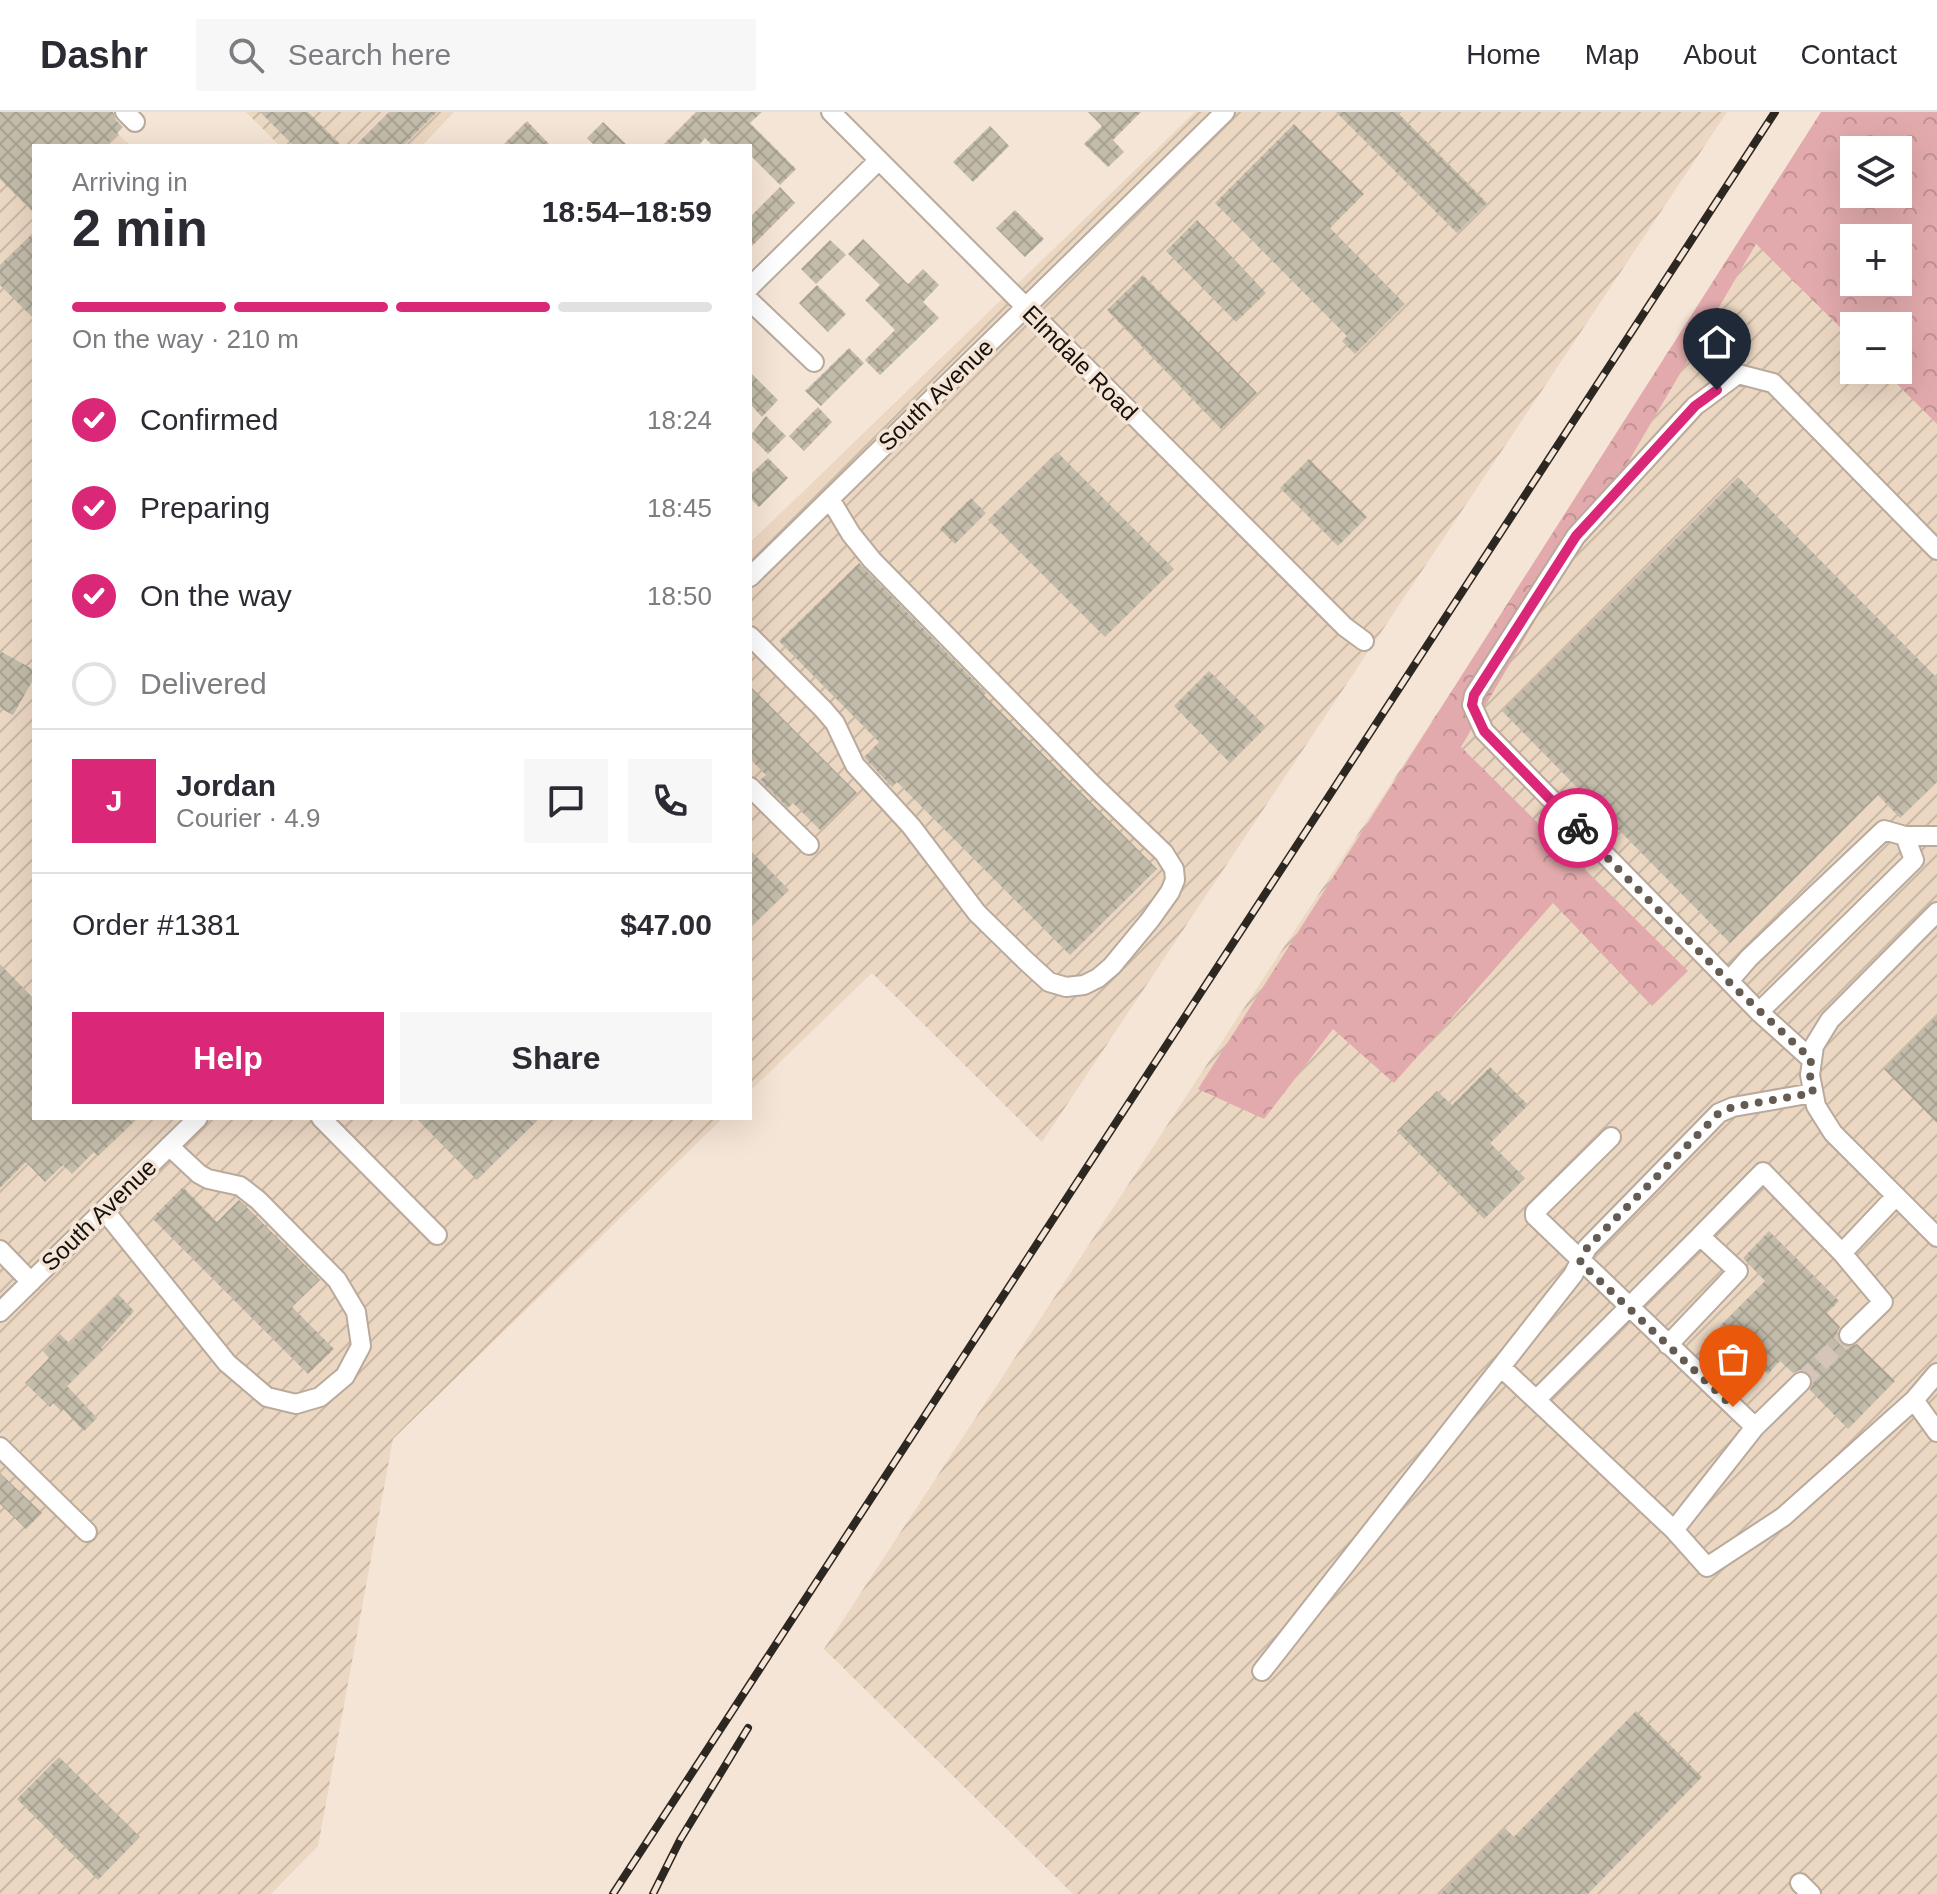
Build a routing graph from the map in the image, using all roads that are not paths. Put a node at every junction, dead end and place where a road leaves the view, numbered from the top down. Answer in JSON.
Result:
{"nodes":[{"id":1,"x":831,"y":112,"type":"edge"},
{"id":2,"x":1215,"y":115,"type":"edge"},
{"id":3,"x":879,"y":160,"type":"junction"},
{"id":4,"x":752,"y":285,"type":"edge"},
{"id":5,"x":752,"y":303,"type":"edge"},
{"id":6,"x":1025,"y":308,"type":"junction"},
{"id":7,"x":814,"y":362,"type":"dead end"},
{"id":8,"x":830,"y":499,"type":"junction"},
{"id":9,"x":1937,"y":550,"type":"edge"},
{"id":10,"x":752,"y":575,"type":"edge"},
{"id":11,"x":752,"y":638,"type":"edge"},
{"id":12,"x":1364,"y":641,"type":"dead end"},
{"id":13,"x":752,"y":789,"type":"edge"},
{"id":14,"x":1905,"y":836,"type":"junction"},
{"id":15,"x":1937,"y":836,"type":"edge"},
{"id":16,"x":809,"y":845,"type":"dead end"},
{"id":17,"x":1937,"y":912,"type":"edge"},
{"id":18,"x":1729,"y":981,"type":"junction"},
{"id":19,"x":1759,"y":1012,"type":"junction"},
{"id":20,"x":1811,"y":1059,"type":"junction"},
{"id":21,"x":1813,"y":1093,"type":"junction"},
{"id":22,"x":196,"y":1120,"type":"edge"},
{"id":23,"x":323,"y":1120,"type":"edge"},
{"id":24,"x":1611,"y":1137,"type":"dead end"},
{"id":25,"x":169,"y":1146,"type":"junction"},
{"id":26,"x":1896,"y":1196,"type":"junction"},
{"id":27,"x":104,"y":1210,"type":"junction"},
{"id":28,"x":437,"y":1235,"type":"dead end"},
{"id":29,"x":1700,"y":1236,"type":"junction"},
{"id":30,"x":1937,"y":1237,"type":"edge"},
{"id":31,"x":0,"y":1250,"type":"edge"},
{"id":32,"x":1842,"y":1253,"type":"junction"},
{"id":33,"x":1580,"y":1262,"type":"junction"},
{"id":34,"x":31,"y":1282,"type":"junction"},
{"id":35,"x":1628,"y":1307,"type":"junction"},
{"id":36,"x":0,"y":1312,"type":"edge"},
{"id":37,"x":1849,"y":1335,"type":"tunnel mouth"},
{"id":38,"x":1668,"y":1345,"type":"junction"},
{"id":39,"x":1501,"y":1367,"type":"junction"},
{"id":40,"x":1937,"y":1373,"type":"edge"},
{"id":41,"x":1801,"y":1382,"type":"tunnel mouth"},
{"id":42,"x":1536,"y":1400,"type":"junction"},
{"id":43,"x":1914,"y":1400,"type":"junction"},
{"id":44,"x":1755,"y":1427,"type":"junction"},
{"id":45,"x":1937,"y":1432,"type":"edge"},
{"id":46,"x":0,"y":1447,"type":"edge"},
{"id":47,"x":1674,"y":1530,"type":"junction"},
{"id":48,"x":87,"y":1532,"type":"dead end"},
{"id":49,"x":1262,"y":1671,"type":"dead end"}],
"edges":[{"from":1,"to":3,"type":"street","name":"Elmdale Road"},
{"from":2,"to":6,"type":"street","name":"South Avenue"},
{"from":3,"to":4,"type":"street"},
{"from":3,"to":6,"type":"street","name":"Elmdale Road"},
{"from":5,"to":7,"type":"street"},
{"from":6,"to":8,"type":"street","name":"South Avenue"},
{"from":6,"to":12,"type":"street","name":"Elmdale Road"},
{"from":8,"to":10,"type":"street","name":"South Avenue"},
{"from":8,"to":11,"type":"street"},
{"from":9,"to":18,"type":"street"},
{"from":13,"to":16,"type":"street"},
{"from":14,"to":15,"type":"street"},
{"from":14,"to":18,"type":"street"},
{"from":14,"to":19,"type":"street"},
{"from":17,"to":20,"type":"street"},
{"from":18,"to":19,"type":"street"},
{"from":19,"to":20,"type":"street"},
{"from":20,"to":21,"type":"street"},
{"from":21,"to":26,"type":"street"},
{"from":21,"to":33,"type":"street"},
{"from":22,"to":25,"type":"street","name":"South Avenue"},
{"from":23,"to":28,"type":"street"},
{"from":24,"to":33,"type":"street"},
{"from":25,"to":27,"type":"street","name":"South Avenue"},
{"from":25,"to":27,"type":"street"},
{"from":26,"to":30,"type":"street"},
{"from":26,"to":32,"type":"street"},
{"from":27,"to":34,"type":"street","name":"South Avenue"},
{"from":29,"to":32,"type":"street"},
{"from":29,"to":35,"type":"street"},
{"from":29,"to":38,"type":"street"},
{"from":31,"to":34,"type":"street"},
{"from":32,"to":37,"type":"street"},
{"from":33,"to":35,"type":"street"},
{"from":33,"to":39,"type":"street"},
{"from":34,"to":36,"type":"street","name":"South Avenue"},
{"from":35,"to":38,"type":"street"},
{"from":35,"to":42,"type":"street"},
{"from":38,"to":44,"type":"street"},
{"from":39,"to":42,"type":"street"},
{"from":39,"to":49,"type":"street"},
{"from":40,"to":43,"type":"street"},
{"from":41,"to":44,"type":"street"},
{"from":42,"to":47,"type":"street"},
{"from":43,"to":45,"type":"street"},
{"from":43,"to":47,"type":"street"},
{"from":44,"to":47,"type":"street"},
{"from":46,"to":48,"type":"street"}]}
